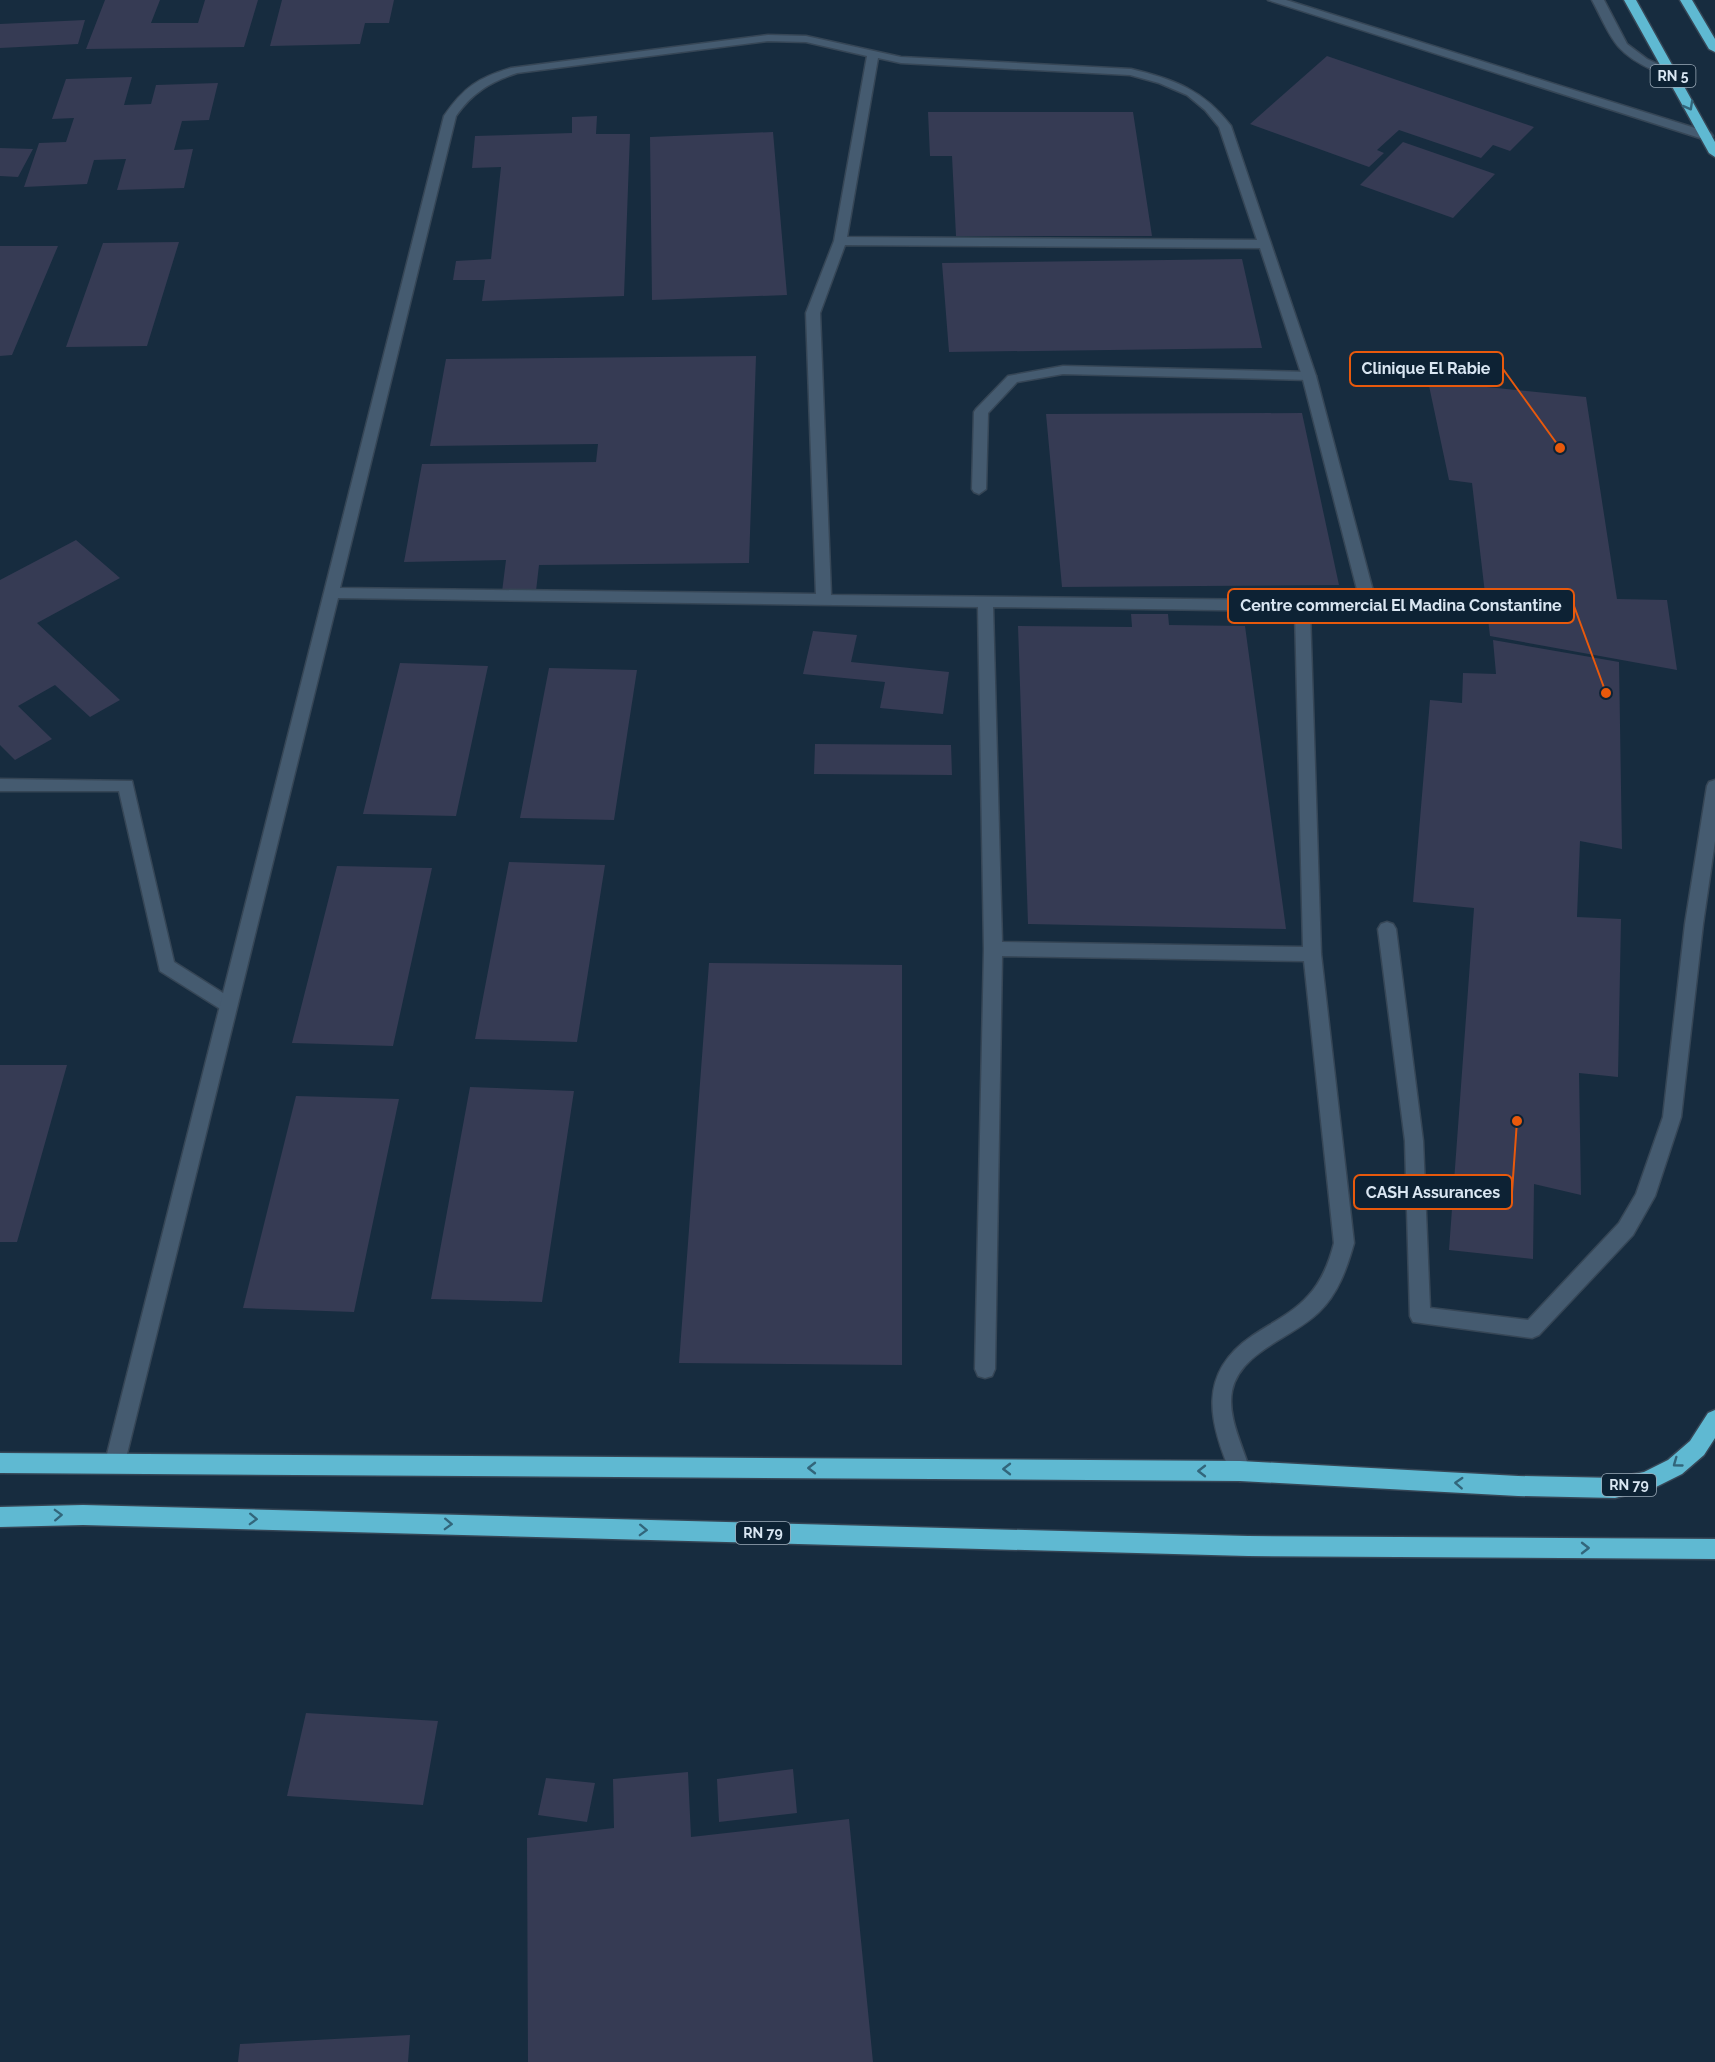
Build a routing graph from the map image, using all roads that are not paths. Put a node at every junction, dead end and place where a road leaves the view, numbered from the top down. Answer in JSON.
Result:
{"nodes":[{"id":1,"x":1274,"y":0,"type":"edge"},
{"id":2,"x":1598,"y":0,"type":"edge"},
{"id":3,"x":1630,"y":0,"type":"edge"},
{"id":4,"x":1686,"y":0,"type":"edge"},
{"id":5,"x":1715,"y":49,"type":"edge"},
{"id":6,"x":873,"y":54,"type":"junction"},
{"id":7,"x":1671,"y":74,"type":"junction"},
{"id":8,"x":1707,"y":136,"type":"junction"},
{"id":9,"x":1715,"y":153,"type":"edge"},
{"id":10,"x":840,"y":241,"type":"junction"},
{"id":11,"x":1266,"y":244,"type":"junction"},
{"id":12,"x":1309,"y":376,"type":"junction"},
{"id":13,"x":978,"y":489,"type":"dead end"},
{"id":14,"x":331,"y":593,"type":"junction"},
{"id":15,"x":824,"y":600,"type":"junction"},
{"id":16,"x":985,"y":602,"type":"junction"},
{"id":17,"x":1302,"y":606,"type":"junction"},
{"id":18,"x":0,"y":785,"type":"edge"},
{"id":19,"x":1715,"y":786,"type":"edge"},
{"id":20,"x":1387,"y":929,"type":"dead end"},
{"id":21,"x":993,"y":949,"type":"junction"},
{"id":22,"x":1312,"y":954,"type":"junction"},
{"id":23,"x":228,"y":1005,"type":"junction"},
{"id":24,"x":985,"y":1369,"type":"dead end"},
{"id":25,"x":1715,"y":1420,"type":"edge"},
{"id":26,"x":115,"y":1462,"type":"junction"},
{"id":27,"x":0,"y":1463,"type":"edge"},
{"id":28,"x":1240,"y":1471,"type":"junction"},
{"id":29,"x":0,"y":1517,"type":"edge"},
{"id":30,"x":1715,"y":1549,"type":"edge"}],
"edges":[{"from":1,"to":8,"type":"street"},
{"from":2,"to":7,"type":"street"},
{"from":3,"to":7,"type":"highway","number":"RN 5"},
{"from":4,"to":5,"type":"highway"},
{"from":6,"to":10,"type":"street"},
{"from":6,"to":11,"type":"street"},
{"from":6,"to":14,"type":"street"},
{"from":7,"to":8,"type":"highway","number":"RN 5","one_way":true},
{"from":8,"to":9,"type":"highway","number":"RN 5"},
{"from":10,"to":11,"type":"street"},
{"from":10,"to":15,"type":"street"},
{"from":11,"to":12,"type":"street"},
{"from":12,"to":13,"type":"street"},
{"from":12,"to":17,"type":"street"},
{"from":14,"to":15,"type":"street"},
{"from":14,"to":23,"type":"street"},
{"from":15,"to":16,"type":"street"},
{"from":16,"to":17,"type":"street"},
{"from":16,"to":21,"type":"street"},
{"from":17,"to":22,"type":"street"},
{"from":18,"to":23,"type":"street"},
{"from":19,"to":20,"type":"street"},
{"from":21,"to":22,"type":"street"},
{"from":21,"to":24,"type":"street"},
{"from":22,"to":28,"type":"street"},
{"from":23,"to":26,"type":"street"},
{"from":25,"to":28,"type":"highway","number":"RN 79","one_way":true},
{"from":26,"to":27,"type":"highway","number":"RN 79"},
{"from":28,"to":26,"type":"highway","number":"RN 79","one_way":true},
{"from":29,"to":30,"type":"highway","number":"RN 79","one_way":true}]}
